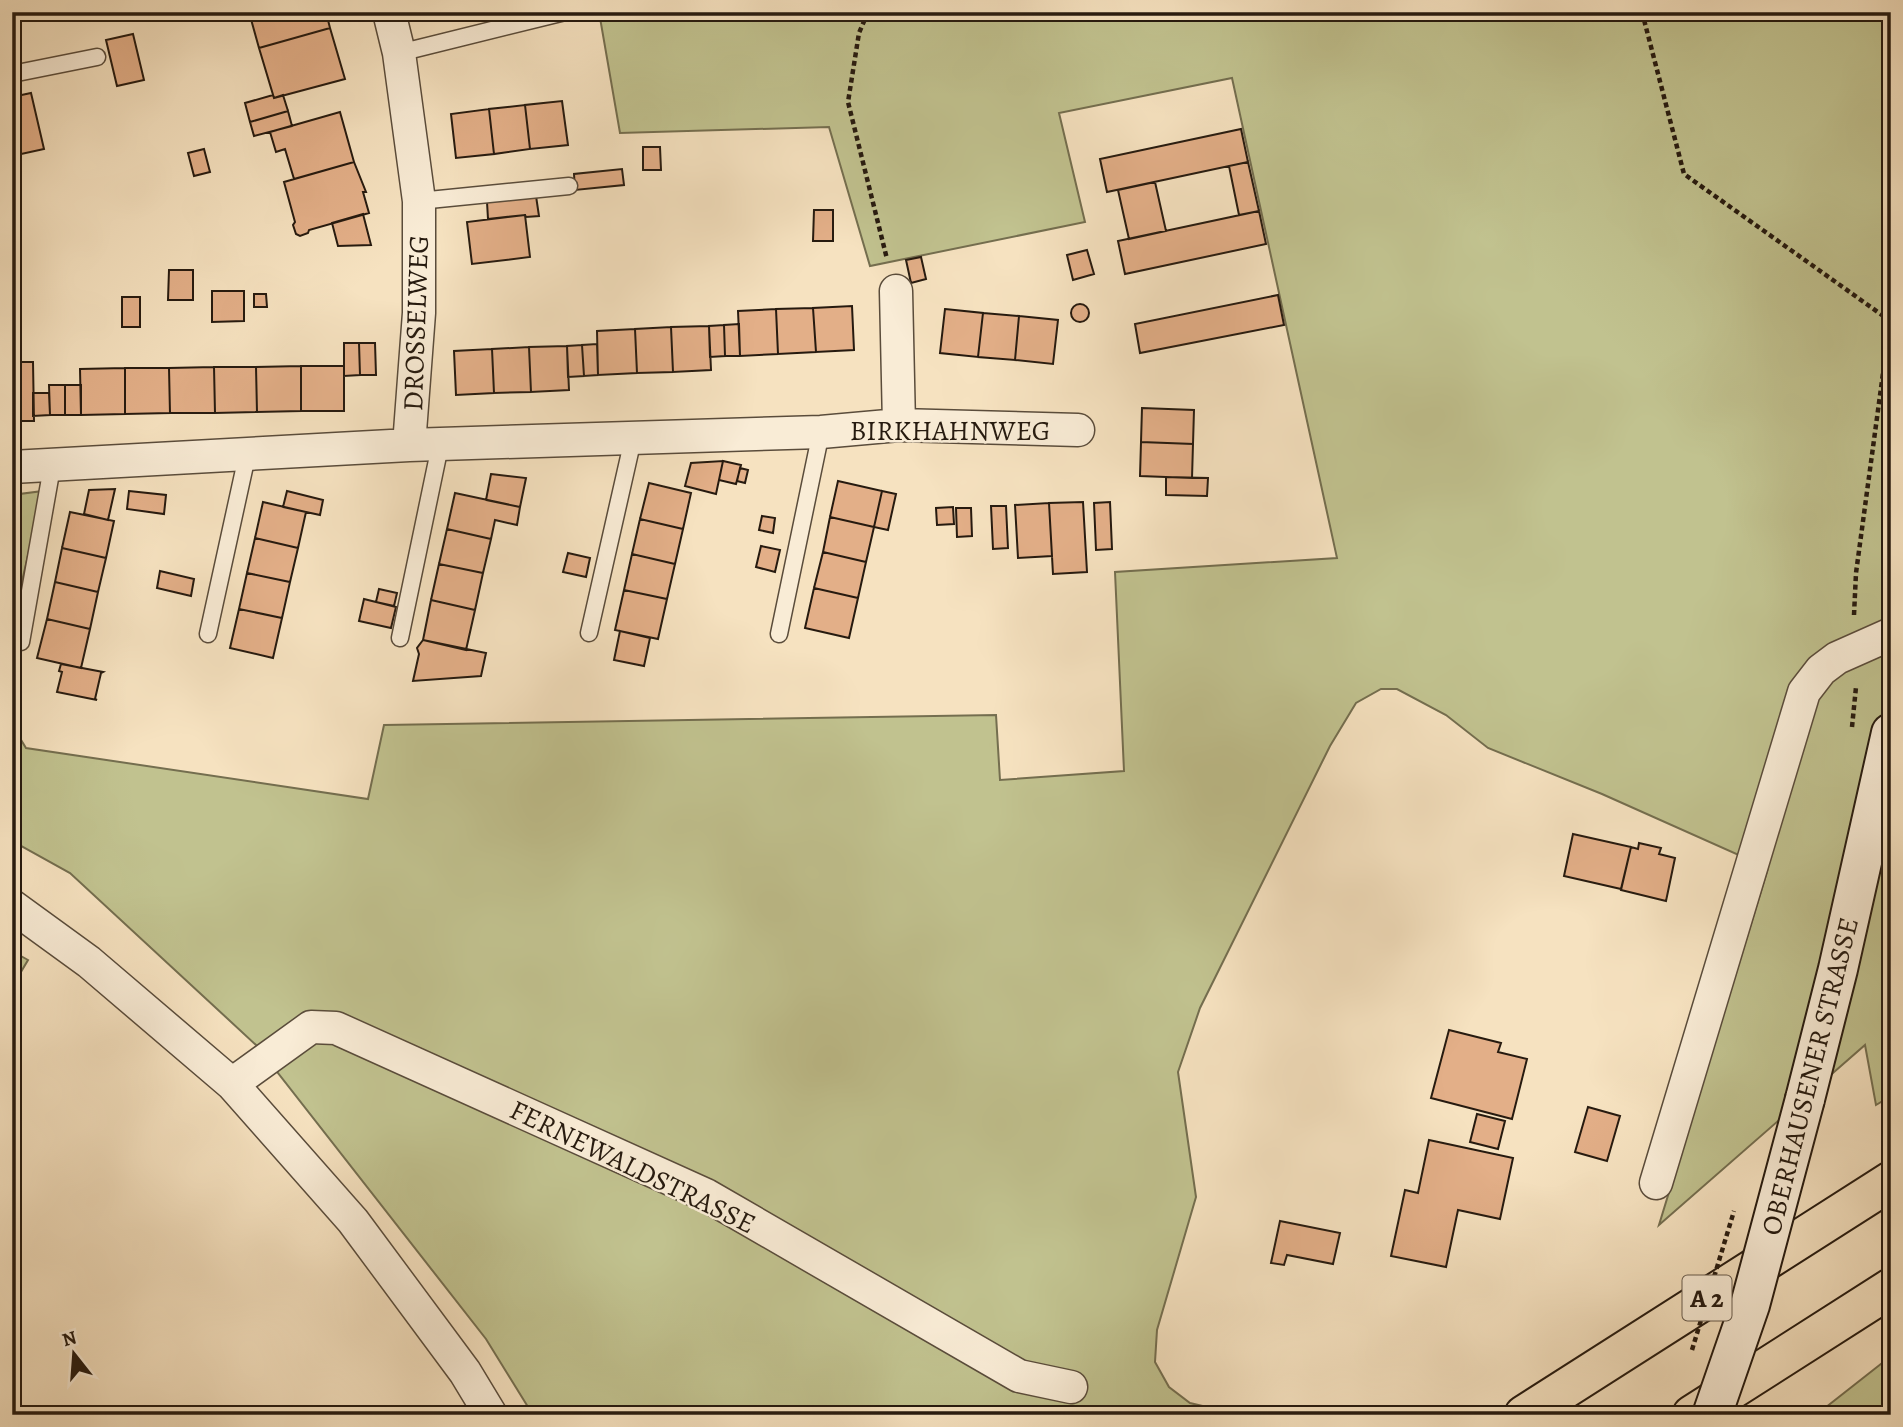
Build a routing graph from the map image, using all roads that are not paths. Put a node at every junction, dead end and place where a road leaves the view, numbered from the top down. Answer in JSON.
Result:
{"nodes":[{"id":1,"x":389,"y":12,"type":"edge"},
{"id":2,"x":565,"y":12,"type":"edge"},
{"id":3,"x":399,"y":53,"type":"junction"},
{"id":4,"x":97,"y":57,"type":"dead end"},
{"id":5,"x":12,"y":74,"type":"edge"},
{"id":6,"x":569,"y":186,"type":"dead end"},
{"id":7,"x":419,"y":201,"type":"junction"},
{"id":8,"x":896,"y":290,"type":"road end"},
{"id":9,"x":899,"y":425,"type":"junction"},
{"id":10,"x":1078,"y":430,"type":"dead end"},
{"id":11,"x":821,"y":432,"type":"junction"},
{"id":12,"x":633,"y":439,"type":"junction"},
{"id":13,"x":409,"y":445,"type":"junction"},
{"id":14,"x":440,"y":446,"type":"junction"},
{"id":15,"x":247,"y":456,"type":"junction"},
{"id":16,"x":12,"y":467,"type":"edge"},
{"id":17,"x":52,"y":467,"type":"junction"},
{"id":18,"x":589,"y":633,"type":"dead end"},
{"id":19,"x":208,"y":634,"type":"dead end"},
{"id":20,"x":779,"y":634,"type":"dead end"},
{"id":21,"x":1891,"y":634,"type":"edge"},
{"id":22,"x":400,"y":638,"type":"dead end"},
{"id":23,"x":21,"y":642,"type":"dead end"},
{"id":24,"x":1891,"y":733,"type":"edge"},
{"id":25,"x":12,"y":906,"type":"edge"},
{"id":26,"x":232,"y":1084,"type":"junction"},
{"id":27,"x":1891,"y":1181,"type":"edge"},
{"id":28,"x":1656,"y":1183,"type":"dead end"},
{"id":29,"x":1891,"y":1288,"type":"edge"},
{"id":30,"x":1070,"y":1387,"type":"dead end"},
{"id":31,"x":491,"y":1415,"type":"edge"},
{"id":32,"x":1524,"y":1415,"type":"edge"},
{"id":33,"x":1692,"y":1415,"type":"edge"},
{"id":34,"x":1712,"y":1415,"type":"edge"}],
"edges":[{"from":1,"to":3,"type":"street","name":"DROSSELWEG"},
{"from":2,"to":3,"type":"lane"},
{"from":3,"to":7,"type":"street","name":"DROSSELWEG"},
{"from":4,"to":5,"type":"lane"},
{"from":6,"to":7,"type":"lane","name":"DROSSELWEG"},
{"from":7,"to":13,"type":"street","name":"DROSSELWEG"},
{"from":8,"to":9,"type":"street"},
{"from":9,"to":10,"type":"street","name":"BIRKHAHNWEG"},
{"from":9,"to":11,"type":"street","name":"BIRKHAHNWEG"},
{"from":11,"to":12,"type":"street","name":"BIRKHAHNWEG"},
{"from":11,"to":20,"type":"lane","name":"BIRKHAHNWEG"},
{"from":12,"to":14,"type":"street","name":"BIRKHAHNWEG"},
{"from":12,"to":18,"type":"lane"},
{"from":13,"to":14,"type":"street","name":"BIRKHAHNWEG"},
{"from":13,"to":15,"type":"street","name":"BIRKHAHNWEG"},
{"from":14,"to":22,"type":"lane"},
{"from":15,"to":17,"type":"street","name":"BIRKHAHNWEG"},
{"from":15,"to":19,"type":"lane"},
{"from":16,"to":17,"type":"street","name":"BIRKHAHNWEG"},
{"from":17,"to":23,"type":"lane"},
{"from":21,"to":28,"type":"street"},
{"from":24,"to":34,"type":"main road","name":"OBERHAUSENER STRASSE","bridge":true},
{"from":25,"to":26,"type":"street"},
{"from":26,"to":30,"type":"street","name":"FERNEWALDSTRASSE"},
{"from":26,"to":31,"type":"street"},
{"from":27,"to":32,"type":"highway","number":"A 2"},
{"from":29,"to":33,"type":"highway"}]}
